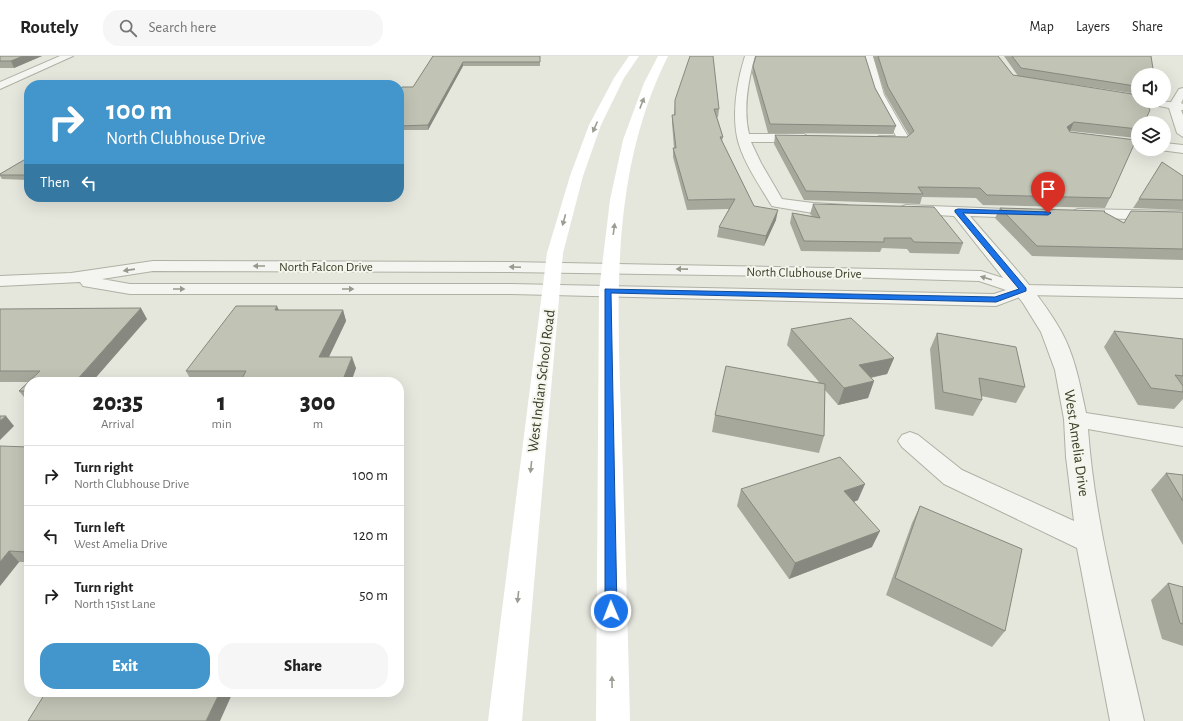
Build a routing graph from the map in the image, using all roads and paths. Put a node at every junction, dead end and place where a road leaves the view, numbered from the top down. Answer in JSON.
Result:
{"nodes":[{"id":1,"x":68,"y":56,"type":"edge"},
{"id":2,"x":634,"y":56,"type":"edge"},
{"id":3,"x":663,"y":56,"type":"edge"},
{"id":4,"x":750,"y":56,"type":"edge"},
{"id":5,"x":868,"y":56,"type":"edge"},
{"id":6,"x":0,"y":86,"type":"edge"},
{"id":7,"x":1183,"y":91,"type":"edge"},
{"id":8,"x":1179,"y":106,"type":"edge"},
{"id":9,"x":1183,"y":133,"type":"edge"},
{"id":10,"x":744,"y":138,"type":"junction"},
{"id":11,"x":820,"y":139,"type":"edge"},
{"id":12,"x":866,"y":139,"type":"edge"},
{"id":13,"x":1171,"y":148,"type":"edge"},
{"id":14,"x":1183,"y":149,"type":"edge"},
{"id":15,"x":859,"y":209,"type":"edge"},
{"id":16,"x":889,"y":210,"type":"edge"},
{"id":17,"x":958,"y":211,"type":"junction"},
{"id":18,"x":1043,"y":213,"type":"edge"},
{"id":19,"x":1066,"y":213,"type":"edge"},
{"id":20,"x":1183,"y":216,"type":"edge"},
{"id":21,"x":582,"y":268,"type":"joint"},
{"id":22,"x":804,"y":272,"type":"junction"},
{"id":23,"x":552,"y":279,"type":"junction"},
{"id":24,"x":0,"y":281,"type":"edge"},
{"id":25,"x":599,"y":283,"type":"junction"},
{"id":26,"x":1023,"y":290,"type":"junction"},
{"id":27,"x":1183,"y":293,"type":"edge"},
{"id":28,"x":814,"y":295,"type":"junction"},
{"id":29,"x":1076,"y":419,"type":"junction"},
{"id":30,"x":1183,"y":437,"type":"edge"},
{"id":31,"x":910,"y":441,"type":"dead end"},
{"id":32,"x":1090,"y":541,"type":"junction"},
{"id":33,"x":505,"y":721,"type":"edge"},
{"id":34,"x":613,"y":721,"type":"edge"},
{"id":35,"x":1127,"y":721,"type":"edge"}],
"edges":[{"from":1,"to":6,"type":"street"},
{"from":2,"to":23,"type":"main road","name":"West Indian School Road","one_way":true},
{"from":25,"to":3,"type":"main road","one_way":true},
{"from":4,"to":10,"type":"street"},
{"from":5,"to":12,"type":"street"},
{"from":7,"to":8,"type":"street"},
{"from":8,"to":9,"type":"street"},
{"from":10,"to":11,"type":"street"},
{"from":10,"to":15,"type":"street"},
{"from":13,"to":14,"type":"street"},
{"from":16,"to":17,"type":"street"},
{"from":17,"to":18,"type":"street"},
{"from":17,"to":26,"type":"street","name":"West Amelia Drive"},
{"from":19,"to":20,"type":"street"},
{"from":21,"to":23,"type":"street","name":"North Falcon Drive"},
{"from":21,"to":25,"type":"street","name":"North Clubhouse Drive"},
{"from":22,"to":25,"type":"street","name":"North Clubhouse Drive","one_way":true},
{"from":26,"to":22,"type":"street","name":"North Clubhouse Drive","one_way":true},
{"from":22,"to":28,"type":"street"},
{"from":23,"to":24,"type":"street","name":"North Falcon Drive"},
{"from":23,"to":25,"type":"street","name":"North Falcon Drive"},
{"from":23,"to":33,"type":"main road","name":"West Indian School Road","one_way":true},
{"from":25,"to":28,"type":"street","name":"North Clubhouse Drive"},
{"from":34,"to":25,"type":"main road","one_way":true},
{"from":26,"to":27,"type":"street","name":"North Clubhouse Drive"},
{"from":26,"to":28,"type":"street","name":"North Clubhouse Drive"},
{"from":26,"to":29,"type":"street","name":"West Amelia Drive"},
{"from":29,"to":30,"type":"street"},
{"from":29,"to":32,"type":"street","name":"West Amelia Drive"},
{"from":31,"to":32,"type":"street"},
{"from":32,"to":35,"type":"street","name":"West Amelia Drive"}]}
